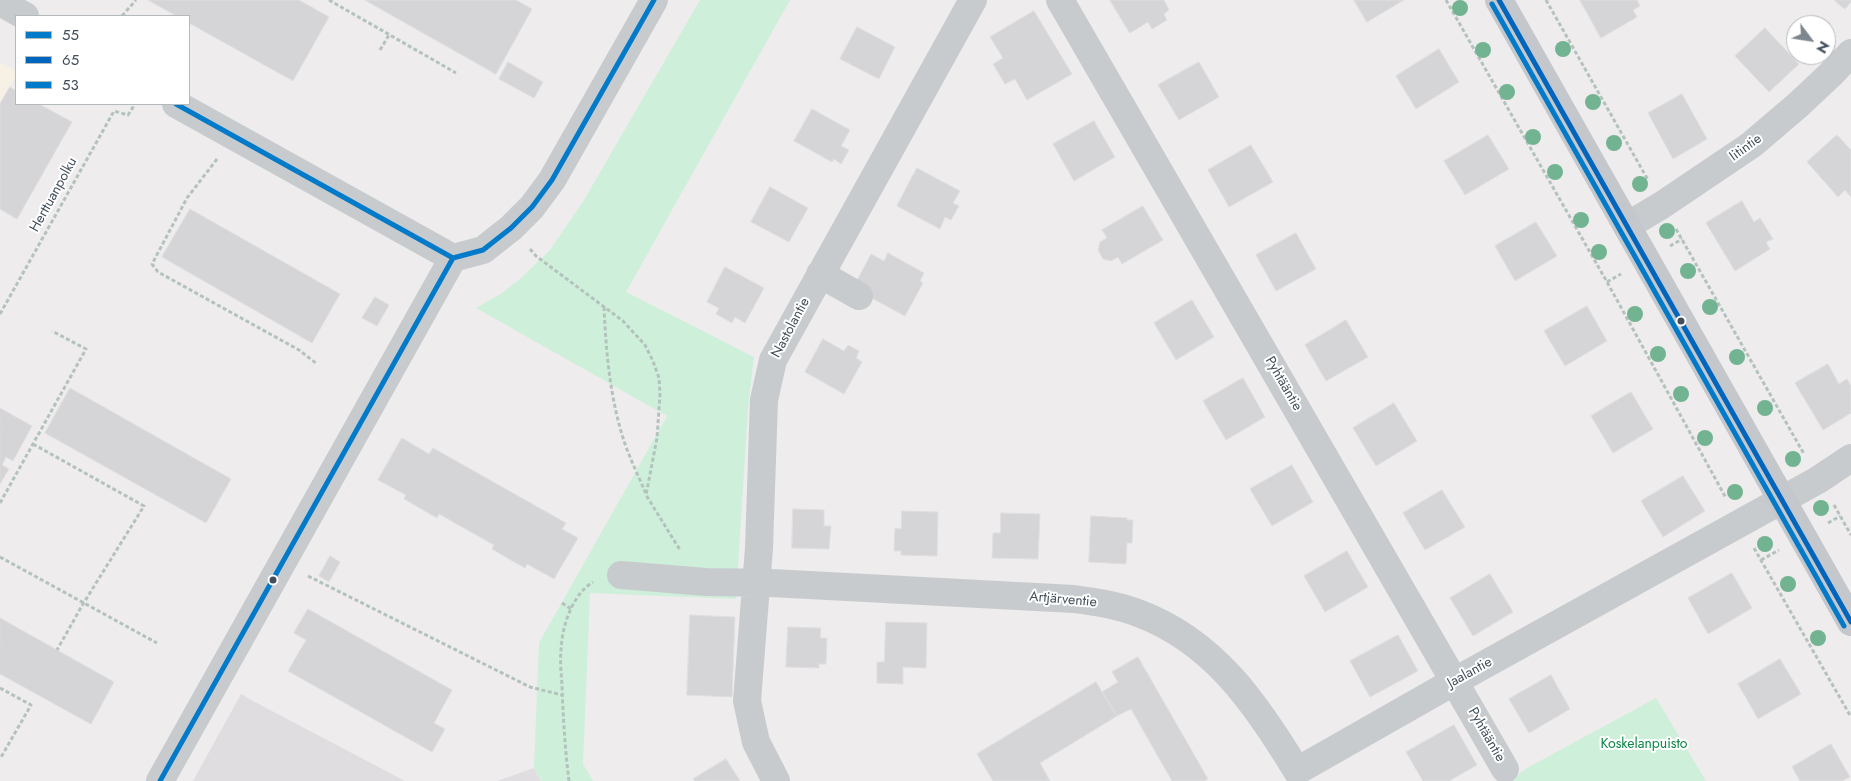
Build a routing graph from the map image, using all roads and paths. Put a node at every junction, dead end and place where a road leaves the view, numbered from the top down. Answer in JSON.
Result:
{"nodes":[{"id":1,"x":136,"y":0,"type":"edge"},
{"id":2,"x":329,"y":0,"type":"edge"},
{"id":3,"x":654,"y":0,"type":"edge"},
{"id":4,"x":973,"y":0,"type":"edge"},
{"id":5,"x":1060,"y":0,"type":"edge"},
{"id":6,"x":1446,"y":0,"type":"edge"},
{"id":7,"x":1499,"y":0,"type":"edge"},
{"id":8,"x":1546,"y":0,"type":"edge"},
{"id":9,"x":0,"y":2,"type":"edge"},
{"id":10,"x":23,"y":15,"type":"edge"},
{"id":11,"x":123,"y":15,"type":"edge"},
{"id":12,"x":389,"y":35,"type":"junction"},
{"id":13,"x":380,"y":50,"type":"dead end"},
{"id":14,"x":1851,"y":53,"type":"edge"},
{"id":15,"x":456,"y":73,"type":"dead end"},
{"id":16,"x":134,"y":105,"type":"edge"},
{"id":17,"x":178,"y":105,"type":"edge"},
{"id":18,"x":219,"y":156,"type":"dead end"},
{"id":19,"x":1662,"y":205,"type":"junction"},
{"id":20,"x":1627,"y":226,"type":"junction"},
{"id":21,"x":511,"y":228,"type":"junction"},
{"id":22,"x":453,"y":258,"type":"junction"},
{"id":23,"x":820,"y":274,"type":"junction"},
{"id":24,"x":858,"y":296,"type":"dead end"},
{"id":25,"x":604,"y":307,"type":"junction"},
{"id":26,"x":0,"y":314,"type":"edge"},
{"id":27,"x":52,"y":331,"type":"dead end"},
{"id":28,"x":317,"y":364,"type":"dead end"},
{"id":29,"x":33,"y":444,"type":"junction"},
{"id":30,"x":1851,"y":458,"type":"edge"},
{"id":31,"x":1818,"y":480,"type":"junction"},
{"id":32,"x":646,"y":495,"type":"junction"},
{"id":33,"x":1782,"y":499,"type":"junction"},
{"id":34,"x":0,"y":503,"type":"edge"},
{"id":35,"x":1739,"y":522,"type":"junction"},
{"id":36,"x":1851,"y":535,"type":"edge"},
{"id":37,"x":0,"y":557,"type":"edge"},
{"id":38,"x":303,"y":573,"type":"dead end"},
{"id":39,"x":622,"y":575,"type":"joint"},
{"id":40,"x":706,"y":582,"type":"junction"},
{"id":41,"x":757,"y":583,"type":"junction"},
{"id":42,"x":562,"y":603,"type":"dead end"},
{"id":43,"x":83,"y":604,"type":"junction"},
{"id":44,"x":571,"y":608,"type":"junction"},
{"id":45,"x":1851,"y":622,"type":"edge"},
{"id":46,"x":156,"y":643,"type":"dead end"},
{"id":47,"x":57,"y":650,"type":"dead end"},
{"id":48,"x":1455,"y":681,"type":"junction"},
{"id":49,"x":0,"y":688,"type":"edge"},
{"id":50,"x":562,"y":695,"type":"junction"},
{"id":51,"x":1851,"y":717,"type":"edge"},
{"id":52,"x":0,"y":759,"type":"edge"},
{"id":53,"x":1505,"y":769,"type":"dead end"},
{"id":54,"x":1297,"y":776,"type":"edge"},
{"id":55,"x":160,"y":781,"type":"edge"},
{"id":56,"x":569,"y":781,"type":"edge"},
{"id":57,"x":776,"y":781,"type":"edge"}],
"edges":[{"from":1,"to":11,"type":"path"},
{"from":2,"to":12,"type":"path"},
{"from":3,"to":21,"type":"street"},
{"from":4,"to":23,"type":"street","name":"Nastolantie"},
{"from":5,"to":48,"type":"street","name":"Pyhtääntie"},
{"from":6,"to":35,"type":"path"},
{"from":7,"to":20,"type":"main road"},
{"from":8,"to":19,"type":"path"},
{"from":9,"to":10,"type":"street"},
{"from":12,"to":13,"type":"path"},
{"from":12,"to":15,"type":"path"},
{"from":14,"to":19,"type":"street","name":"Iitintie"},
{"from":16,"to":26,"type":"path","name":"Herttuanpolku"},
{"from":17,"to":22,"type":"street"},
{"from":18,"to":28,"type":"path"},
{"from":19,"to":20,"type":"street","name":"Iitintie"},
{"from":19,"to":31,"type":"path"},
{"from":20,"to":33,"type":"main road"},
{"from":21,"to":22,"type":"street"},
{"from":21,"to":25,"type":"path"},
{"from":22,"to":55,"type":"street"},
{"from":23,"to":24,"type":"street"},
{"from":23,"to":41,"type":"street","name":"Nastolantie"},
{"from":25,"to":32,"type":"path"},
{"from":25,"to":32,"type":"path"},
{"from":27,"to":29,"type":"path"},
{"from":29,"to":34,"type":"path"},
{"from":29,"to":43,"type":"path"},
{"from":30,"to":31,"type":"street","name":"Jaalantie"},
{"from":31,"to":33,"type":"street","name":"Jaalantie"},
{"from":31,"to":36,"type":"path"},
{"from":32,"to":40,"type":"path"},
{"from":33,"to":35,"type":"street","name":"Jaalantie"},
{"from":33,"to":45,"type":"main road"},
{"from":35,"to":48,"type":"street","name":"Jaalantie"},
{"from":35,"to":51,"type":"path"},
{"from":37,"to":43,"type":"path"},
{"from":38,"to":50,"type":"path"},
{"from":39,"to":40,"type":"street","name":"Artjärventie"},
{"from":39,"to":44,"type":"path"},
{"from":40,"to":41,"type":"street","name":"Artjärventie"},
{"from":41,"to":54,"type":"street","name":"Artjärventie"},
{"from":41,"to":57,"type":"street","name":"Nastolantie"},
{"from":42,"to":44,"type":"path"},
{"from":43,"to":46,"type":"path"},
{"from":43,"to":47,"type":"path"},
{"from":44,"to":50,"type":"path"},
{"from":48,"to":53,"type":"street","name":"Pyhtääntie"},
{"from":48,"to":54,"type":"street","name":"Jaalantie"},
{"from":49,"to":52,"type":"path"},
{"from":50,"to":56,"type":"path"}]}
